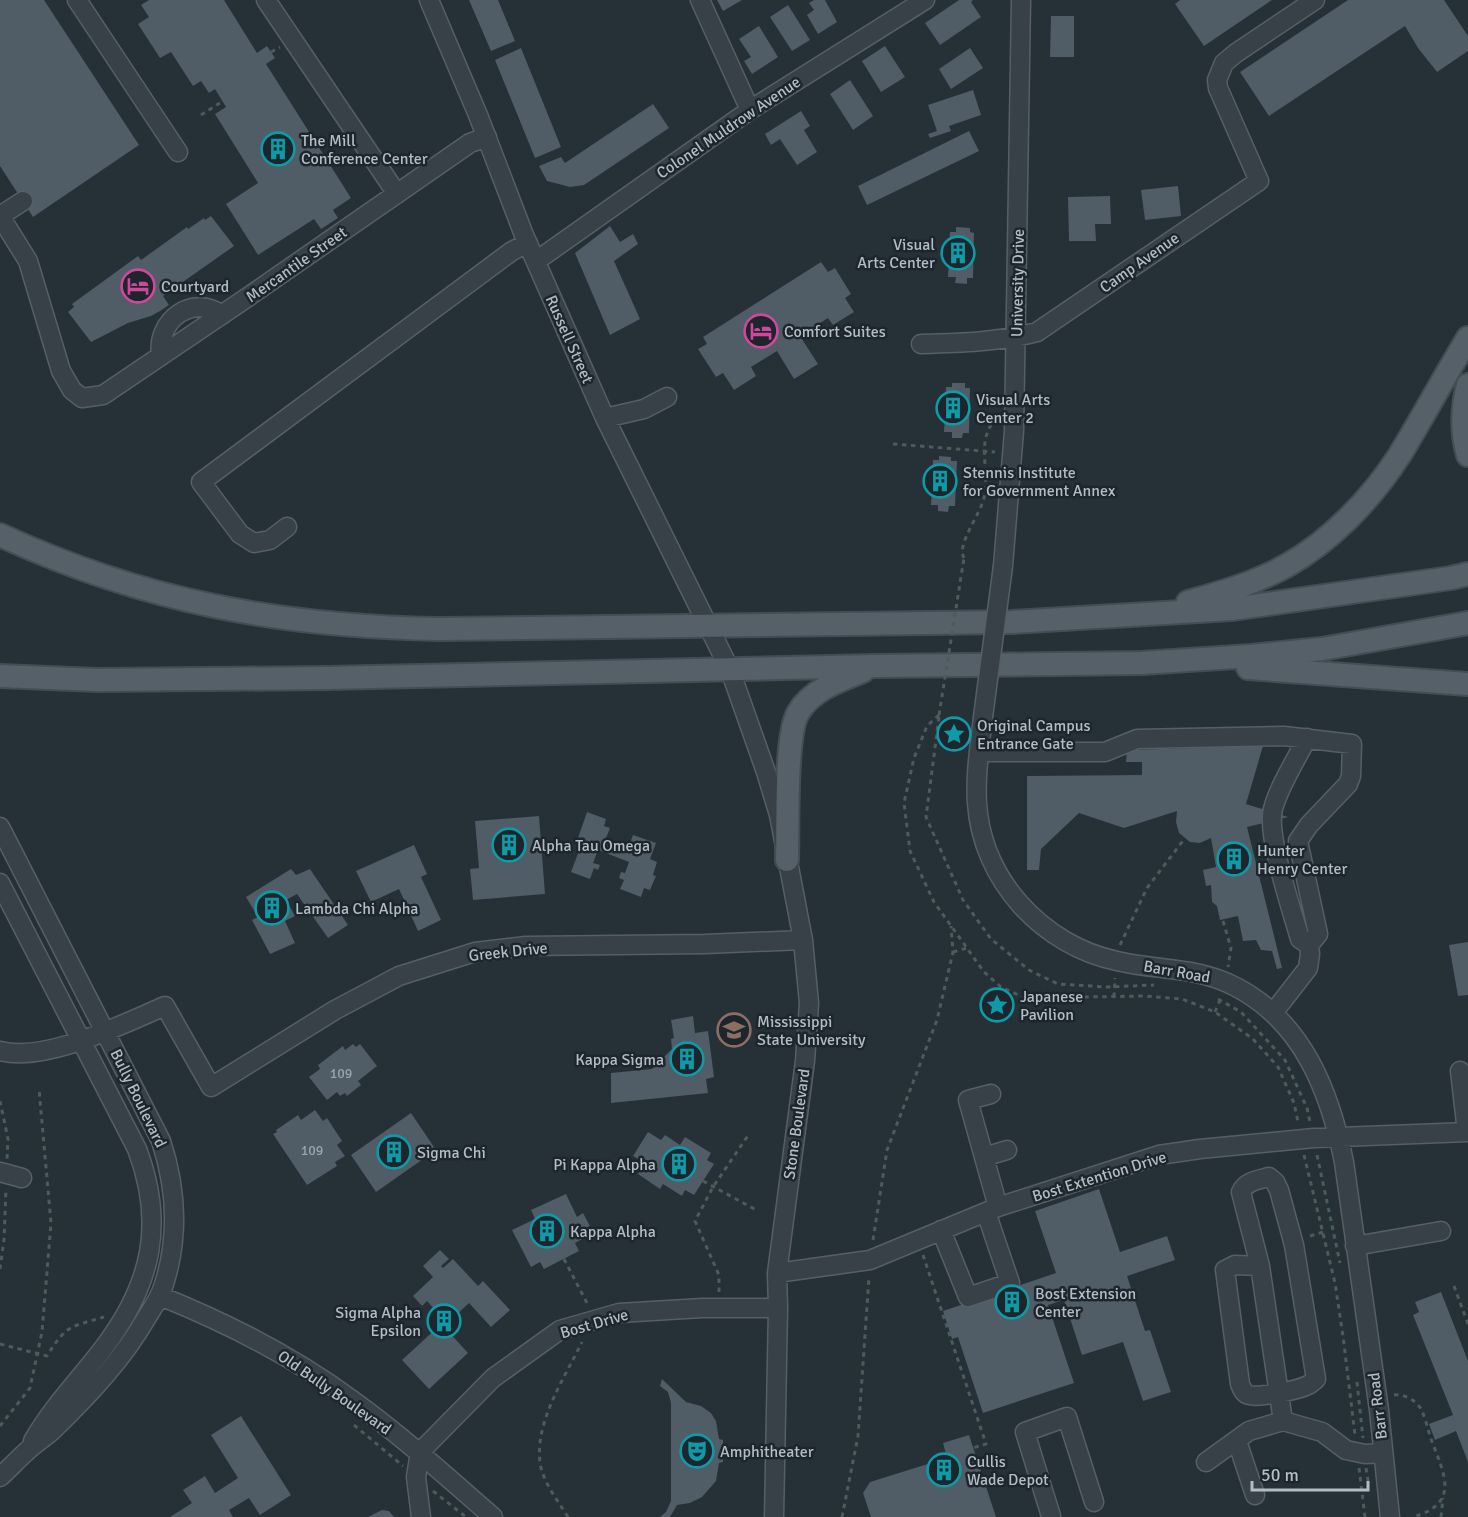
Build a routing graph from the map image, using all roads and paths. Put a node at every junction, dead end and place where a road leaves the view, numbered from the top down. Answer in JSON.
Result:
{"nodes":[{"id":1,"x":77,"y":0,"type":"edge"},
{"id":2,"x":266,"y":0,"type":"edge"},
{"id":3,"x":429,"y":0,"type":"edge"},
{"id":4,"x":700,"y":0,"type":"edge"},
{"id":5,"x":925,"y":0,"type":"edge"},
{"id":6,"x":1021,"y":0,"type":"edge"},
{"id":7,"x":1315,"y":0,"type":"edge"},
{"id":8,"x":280,"y":47,"type":"dead end"},
{"id":9,"x":271,"y":52,"type":"dead end"},
{"id":10,"x":223,"y":101,"type":"dead end"},
{"id":11,"x":750,"y":110,"type":"junction"},
{"id":12,"x":201,"y":115,"type":"dead end"},
{"id":13,"x":487,"y":137,"type":"junction"},
{"id":14,"x":178,"y":152,"type":"dead end"},
{"id":15,"x":397,"y":194,"type":"junction"},
{"id":16,"x":23,"y":201,"type":"dead end"},
{"id":17,"x":0,"y":216,"type":"edge"},
{"id":18,"x":528,"y":243,"type":"junction"},
{"id":19,"x":536,"y":261,"type":"junction"},
{"id":20,"x":222,"y":315,"type":"junction"},
{"id":21,"x":1016,"y":338,"type":"junction"},
{"id":22,"x":1468,"y":338,"type":"edge"},
{"id":23,"x":921,"y":344,"type":"dead end"},
{"id":24,"x":161,"y":355,"type":"junction"},
{"id":25,"x":1468,"y":385,"type":"edge"},
{"id":26,"x":667,"y":397,"type":"dead end"},
{"id":27,"x":1015,"y":410,"type":"junction"},
{"id":28,"x":605,"y":418,"type":"junction"},
{"id":29,"x":893,"y":444,"type":"dead end"},
{"id":30,"x":984,"y":451,"type":"junction"},
{"id":31,"x":997,"y":452,"type":"dead end"},
{"id":32,"x":1468,"y":455,"type":"edge"},
{"id":33,"x":287,"y":528,"type":"dead end"},
{"id":34,"x":0,"y":535,"type":"edge"},
{"id":35,"x":1003,"y":566,"type":"joint"},
{"id":36,"x":1468,"y":574,"type":"edge"},
{"id":37,"x":1090,"y":617,"type":"junction"},
{"id":38,"x":1468,"y":622,"type":"edge"},
{"id":39,"x":706,"y":625,"type":"junction"},
{"id":40,"x":1142,"y":663,"type":"junction"},
{"id":41,"x":875,"y":666,"type":"junction"},
{"id":42,"x":730,"y":670,"type":"junction"},
{"id":43,"x":0,"y":676,"type":"edge"},
{"id":44,"x":1468,"y":684,"type":"edge"},
{"id":45,"x":939,"y":715,"type":"junction"},
{"id":46,"x":1307,"y":738,"type":"junction"},
{"id":47,"x":979,"y":752,"type":"junction"},
{"id":48,"x":0,"y":827,"type":"edge"},
{"id":49,"x":1185,"y":838,"type":"dead end"},
{"id":50,"x":1298,"y":841,"type":"junction"},
{"id":51,"x":1274,"y":844,"type":"junction"},
{"id":52,"x":787,"y":860,"type":"junction"},
{"id":53,"x":0,"y":883,"type":"edge"},
{"id":54,"x":803,"y":939,"type":"junction"},
{"id":55,"x":1309,"y":945,"type":"junction"},
{"id":56,"x":967,"y":948,"type":"dead end"},
{"id":57,"x":953,"y":952,"type":"junction"},
{"id":58,"x":1116,"y":961,"type":"junction"},
{"id":59,"x":1156,"y":985,"type":"dead end"},
{"id":60,"x":1114,"y":987,"type":"junction"},
{"id":61,"x":1214,"y":996,"type":"dead end"},
{"id":62,"x":1114,"y":997,"type":"dead end"},
{"id":63,"x":1272,"y":1013,"type":"junction"},
{"id":64,"x":106,"y":1032,"type":"junction"},
{"id":65,"x":80,"y":1040,"type":"junction"},
{"id":66,"x":0,"y":1051,"type":"edge"},
{"id":67,"x":1460,"y":1071,"type":"dead end"},
{"id":68,"x":39,"y":1089,"type":"dead end"},
{"id":69,"x":991,"y":1094,"type":"dead end"},
{"id":70,"x":1468,"y":1132,"type":"edge"},
{"id":71,"x":749,"y":1134,"type":"dead end"},
{"id":72,"x":1339,"y":1137,"type":"junction"},
{"id":73,"x":1314,"y":1138,"type":"junction"},
{"id":74,"x":1007,"y":1150,"type":"dead end"},
{"id":75,"x":984,"y":1157,"type":"junction"},
{"id":76,"x":0,"y":1172,"type":"edge"},
{"id":77,"x":22,"y":1178,"type":"dead end"},
{"id":78,"x":704,"y":1181,"type":"dead end"},
{"id":79,"x":713,"y":1187,"type":"junction"},
{"id":80,"x":992,"y":1209,"type":"junction"},
{"id":81,"x":758,"y":1211,"type":"dead end"},
{"id":82,"x":941,"y":1230,"type":"junction"},
{"id":83,"x":1441,"y":1231,"type":"dead end"},
{"id":84,"x":1323,"y":1232,"type":"dead end"},
{"id":85,"x":1310,"y":1236,"type":"dead end"},
{"id":86,"x":1355,"y":1246,"type":"junction"},
{"id":87,"x":923,"y":1255,"type":"dead end"},
{"id":88,"x":564,"y":1259,"type":"dead end"},
{"id":89,"x":870,"y":1260,"type":"junction"},
{"id":90,"x":1260,"y":1266,"type":"junction"},
{"id":91,"x":1341,"y":1268,"type":"dead end"},
{"id":92,"x":777,"y":1273,"type":"junction"},
{"id":93,"x":1454,"y":1286,"type":"dead end"},
{"id":94,"x":160,"y":1296,"type":"junction"},
{"id":95,"x":719,"y":1308,"type":"junction"},
{"id":96,"x":778,"y":1308,"type":"junction"},
{"id":97,"x":592,"y":1320,"type":"junction"},
{"id":98,"x":1468,"y":1324,"type":"edge"},
{"id":99,"x":1356,"y":1376,"type":"dead end"},
{"id":100,"x":1280,"y":1392,"type":"junction"},
{"id":101,"x":1388,"y":1395,"type":"dead end"},
{"id":102,"x":1283,"y":1420,"type":"junction"},
{"id":103,"x":0,"y":1426,"type":"edge"},
{"id":104,"x":1237,"y":1441,"type":"junction"},
{"id":105,"x":973,"y":1448,"type":"dead end"},
{"id":106,"x":27,"y":1450,"type":"junction"},
{"id":107,"x":420,"y":1452,"type":"junction"},
{"id":108,"x":1374,"y":1453,"type":"junction"},
{"id":109,"x":1206,"y":1462,"type":"dead end"},
{"id":110,"x":0,"y":1477,"type":"edge"},
{"id":111,"x":1256,"y":1495,"type":"dead end"},
{"id":112,"x":1371,"y":1496,"type":"dead end"},
{"id":113,"x":1443,"y":1498,"type":"junction"},
{"id":114,"x":1094,"y":1502,"type":"dead end"},
{"id":115,"x":1050,"y":1516,"type":"edge"},
{"id":116,"x":421,"y":1517,"type":"edge"},
{"id":117,"x":493,"y":1517,"type":"edge"},
{"id":118,"x":568,"y":1517,"type":"edge"},
{"id":119,"x":774,"y":1517,"type":"edge"},
{"id":120,"x":842,"y":1517,"type":"edge"},
{"id":121,"x":1390,"y":1517,"type":"edge"},
{"id":122,"x":1413,"y":1517,"type":"edge"},
{"id":123,"x":1441,"y":1517,"type":"edge"}],
"edges":[{"from":1,"to":14,"type":"street"},
{"from":2,"to":15,"type":"street"},
{"from":3,"to":13,"type":"street","name":"Russell Street"},
{"from":4,"to":11,"type":"street"},
{"from":5,"to":11,"type":"street","name":"Colonel Muldrow Avenue"},
{"from":6,"to":21,"type":"street","name":"University Drive"},
{"from":7,"to":21,"type":"street","name":"Camp Avenue"},
{"from":8,"to":9,"type":"path"},
{"from":10,"to":12,"type":"path"},
{"from":11,"to":19,"type":"street","name":"Colonel Muldrow Avenue"},
{"from":13,"to":15,"type":"street","name":"Mercantile Street"},
{"from":13,"to":18,"type":"street","name":"Russell Street"},
{"from":15,"to":20,"type":"street","name":"Mercantile Street"},
{"from":16,"to":17,"type":"street"},
{"from":17,"to":24,"type":"street","name":"Mercantile Street"},
{"from":18,"to":19,"type":"street","name":"Russell Street"},
{"from":18,"to":33,"type":"street"},
{"from":19,"to":28,"type":"street","name":"Russell Street"},
{"from":20,"to":24,"type":"street","name":"Mercantile Street"},
{"from":20,"to":24,"type":"street"},
{"from":21,"to":23,"type":"street","name":"Camp Avenue"},
{"from":21,"to":27,"type":"street","name":"University Drive"},
{"from":22,"to":37,"type":"main road"},
{"from":25,"to":32,"type":"main road"},
{"from":26,"to":28,"type":"street"},
{"from":27,"to":30,"type":"path"},
{"from":27,"to":35,"type":"street","name":"University Drive"},
{"from":28,"to":39,"type":"street","name":"Russell Street"},
{"from":29,"to":30,"type":"path"},
{"from":30,"to":31,"type":"path"},
{"from":30,"to":45,"type":"path","bridge":true},
{"from":34,"to":39,"type":"main road"},
{"from":35,"to":47,"type":"street","name":"Barr Road","bridge":true},
{"from":36,"to":37,"type":"main road"},
{"from":37,"to":39,"type":"main road"},
{"from":38,"to":40,"type":"main road"},
{"from":39,"to":42,"type":"street","name":"Russell Street"},
{"from":40,"to":41,"type":"main road"},
{"from":40,"to":44,"type":"main road"},
{"from":41,"to":42,"type":"main road"},
{"from":41,"to":52,"type":"main road"},
{"from":42,"to":43,"type":"main road"},
{"from":42,"to":52,"type":"street","name":"Stone Boulevard"},
{"from":45,"to":57,"type":"path"},
{"from":45,"to":60,"type":"path"},
{"from":46,"to":47,"type":"street"},
{"from":46,"to":50,"type":"street"},
{"from":46,"to":51,"type":"street"},
{"from":47,"to":58,"type":"street","name":"Barr Road"},
{"from":48,"to":64,"type":"street","name":"Bully Boulevard"},
{"from":49,"to":58,"type":"path"},
{"from":50,"to":51,"type":"street"},
{"from":50,"to":55,"type":"street"},
{"from":51,"to":55,"type":"street"},
{"from":52,"to":54,"type":"street","name":"Stone Boulevard"},
{"from":53,"to":65,"type":"street","name":"Bully Boulevard"},
{"from":54,"to":64,"type":"street","name":"Greek Drive"},
{"from":54,"to":92,"type":"street","name":"Stone Boulevard"},
{"from":55,"to":63,"type":"street"},
{"from":56,"to":57,"type":"path"},
{"from":57,"to":89,"type":"path"},
{"from":58,"to":60,"type":"path"},
{"from":58,"to":63,"type":"street","name":"Barr Road"},
{"from":59,"to":60,"type":"path"},
{"from":60,"to":62,"type":"path"},
{"from":61,"to":73,"type":"path"},
{"from":63,"to":72,"type":"street","name":"Barr Road"},
{"from":64,"to":65,"type":"street"},
{"from":64,"to":94,"type":"street","name":"Bully Boulevard"},
{"from":65,"to":66,"type":"street"},
{"from":65,"to":106,"type":"street","name":"Bully Boulevard"},
{"from":67,"to":70,"type":"street"},
{"from":68,"to":103,"type":"path"},
{"from":69,"to":75,"type":"street"},
{"from":70,"to":72,"type":"street","name":"Bost Extention Drive"},
{"from":71,"to":79,"type":"path"},
{"from":72,"to":73,"type":"street","name":"Bost Extention Drive"},
{"from":72,"to":86,"type":"street","name":"Barr Road"},
{"from":73,"to":80,"type":"street","name":"Bost Extention Drive"},
{"from":73,"to":91,"type":"path"},
{"from":74,"to":75,"type":"street"},
{"from":75,"to":80,"type":"street"},
{"from":76,"to":77,"type":"street"},
{"from":78,"to":79,"type":"path"},
{"from":79,"to":81,"type":"path"},
{"from":79,"to":95,"type":"path"},
{"from":80,"to":82,"type":"street","name":"Bost Extention Drive"},
{"from":80,"to":82,"type":"street"},
{"from":82,"to":89,"type":"street","name":"Bost Extention Drive"},
{"from":83,"to":86,"type":"street"},
{"from":84,"to":85,"type":"path"},
{"from":86,"to":108,"type":"street","name":"Barr Road"},
{"from":87,"to":105,"type":"path"},
{"from":88,"to":97,"type":"path"},
{"from":89,"to":92,"type":"street","name":"Bost Extention Drive"},
{"from":89,"to":120,"type":"path"},
{"from":90,"to":100,"type":"street"},
{"from":90,"to":100,"type":"street"},
{"from":90,"to":100,"type":"street"},
{"from":92,"to":96,"type":"street","name":"Stone Boulevard"},
{"from":93,"to":98,"type":"path"},
{"from":94,"to":106,"type":"street","name":"Bully Boulevard"},
{"from":94,"to":107,"type":"street","name":"Old Bully Boulevard"},
{"from":95,"to":96,"type":"street","name":"Bost Drive"},
{"from":95,"to":97,"type":"street","name":"Bost Drive"},
{"from":96,"to":119,"type":"street","name":"Stone Boulevard"},
{"from":97,"to":107,"type":"street","name":"Bost Drive"},
{"from":97,"to":118,"type":"path"},
{"from":99,"to":108,"type":"path"},
{"from":100,"to":102,"type":"street"},
{"from":101,"to":113,"type":"path"},
{"from":102,"to":104,"type":"street"},
{"from":102,"to":108,"type":"street"},
{"from":104,"to":109,"type":"street"},
{"from":104,"to":111,"type":"street"},
{"from":106,"to":110,"type":"street","name":"Bully Boulevard"},
{"from":107,"to":116,"type":"street"},
{"from":107,"to":117,"type":"street","name":"Old Bully Boulevard"},
{"from":108,"to":112,"type":"path"},
{"from":108,"to":121,"type":"street","name":"Barr Road"},
{"from":113,"to":122,"type":"path"},
{"from":113,"to":123,"type":"path"},
{"from":114,"to":115,"type":"street"}]}
